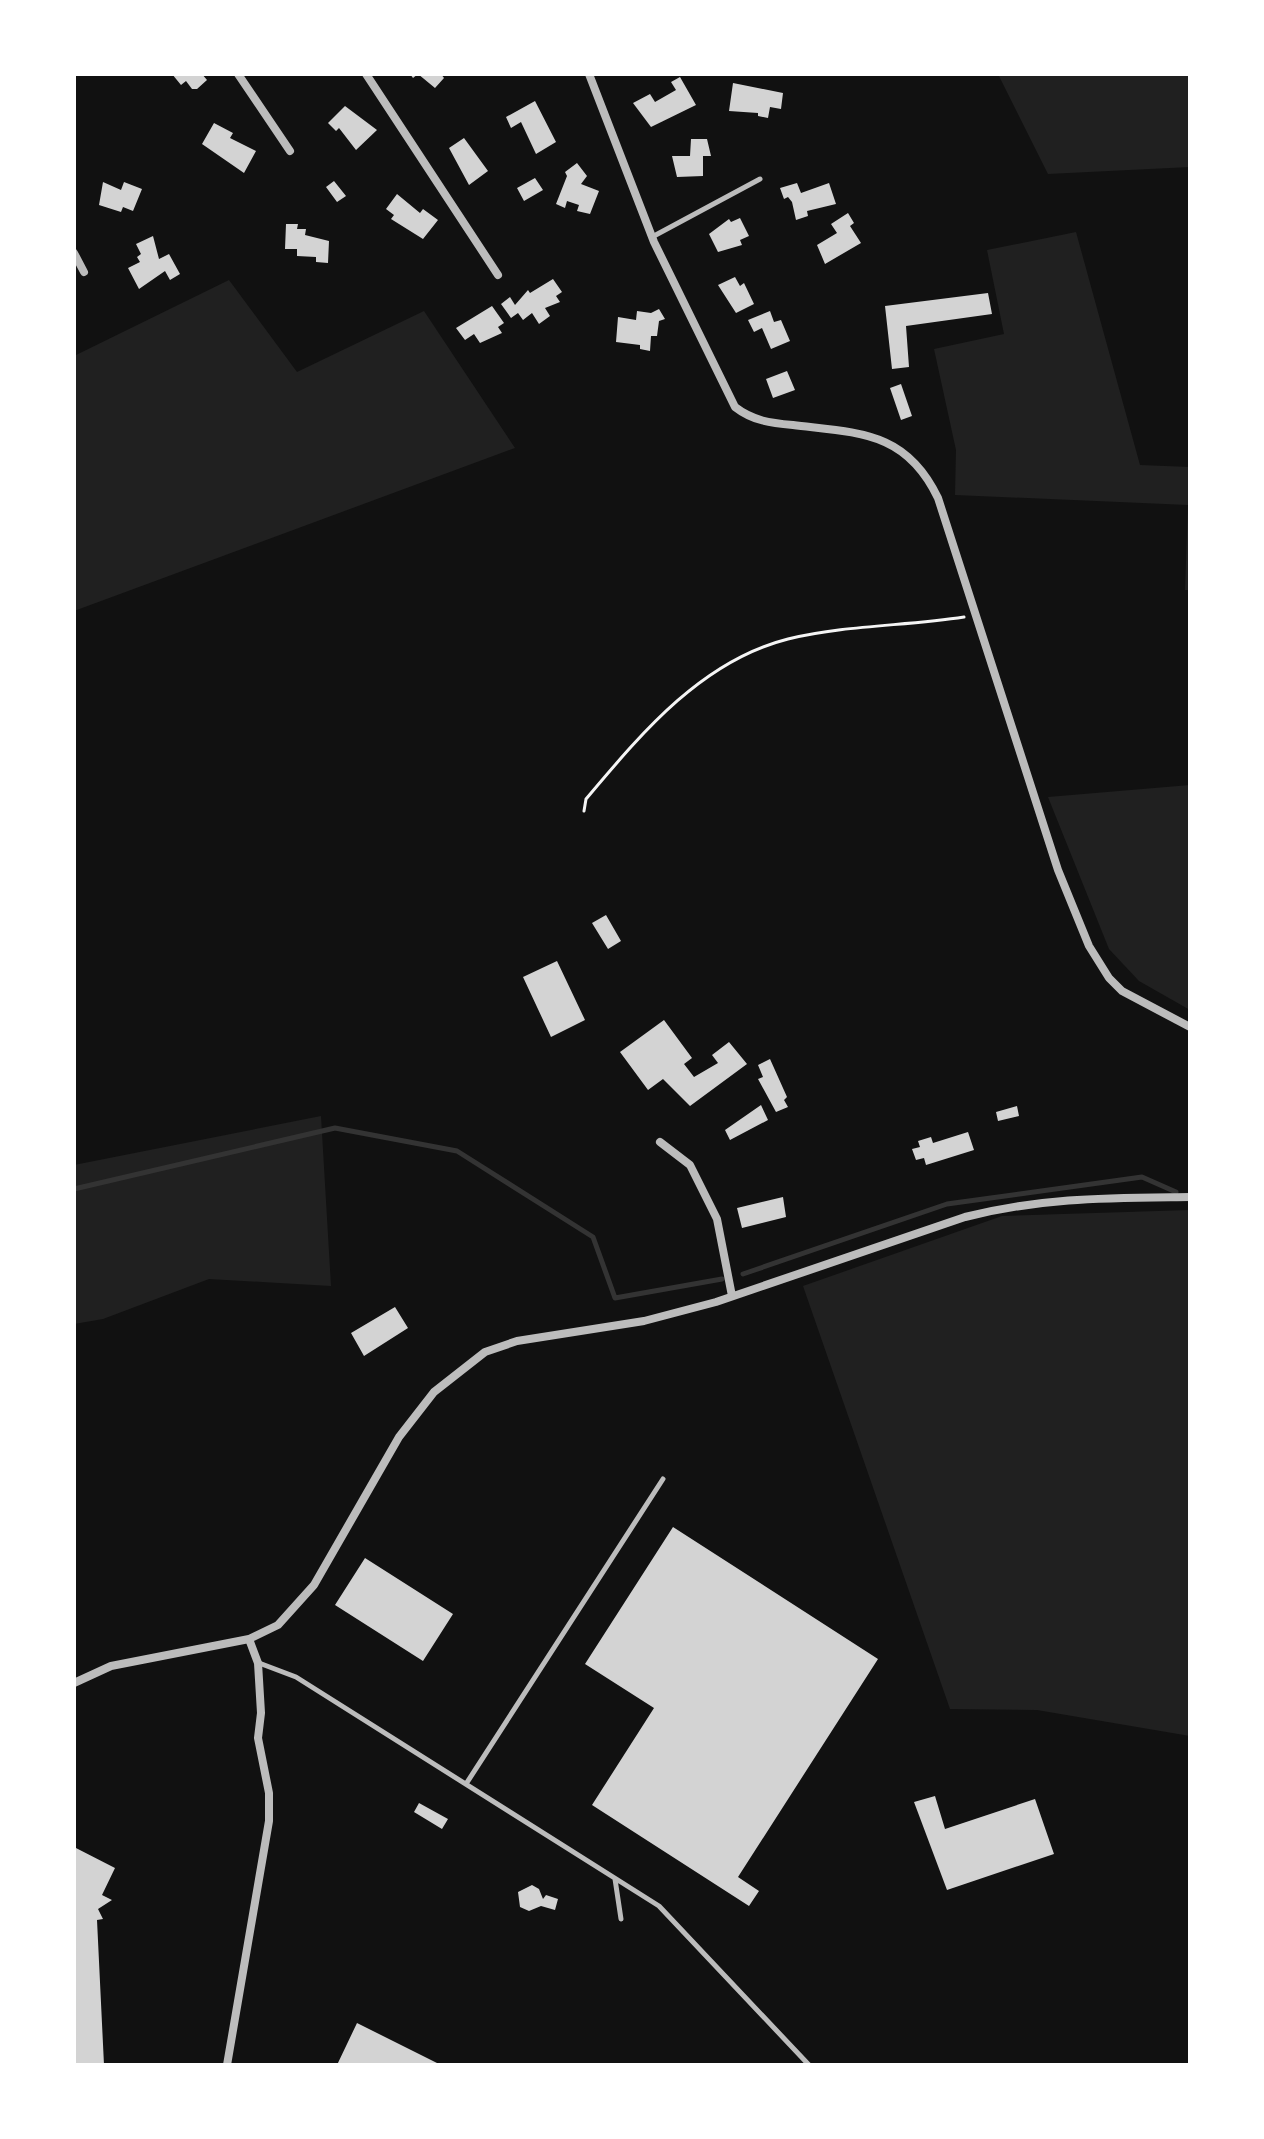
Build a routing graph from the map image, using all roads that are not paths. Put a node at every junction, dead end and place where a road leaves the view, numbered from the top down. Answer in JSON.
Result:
{"nodes":[{"id":1,"x":238,"y":74,"type":"edge"},
{"id":2,"x":366,"y":74,"type":"edge"},
{"id":3,"x":589,"y":74,"type":"edge"},
{"id":4,"x":290,"y":151,"type":"dead end"},
{"id":5,"x":760,"y":179,"type":"dead end"},
{"id":6,"x":652,"y":237,"type":"junction"},
{"id":7,"x":74,"y":253,"type":"edge"},
{"id":8,"x":84,"y":272,"type":"dead end"},
{"id":9,"x":498,"y":275,"type":"dead end"},
{"id":10,"x":1190,"y":1027,"type":"edge"},
{"id":11,"x":660,"y":1142,"type":"dead end"},
{"id":12,"x":1190,"y":1197,"type":"edge"},
{"id":13,"x":732,"y":1296,"type":"junction"},
{"id":14,"x":663,"y":1479,"type":"dead end"},
{"id":15,"x":249,"y":1639,"type":"junction"},
{"id":16,"x":258,"y":1663,"type":"junction"},
{"id":17,"x":74,"y":1683,"type":"edge"},
{"id":18,"x":466,"y":1784,"type":"junction"},
{"id":19,"x":615,"y":1878,"type":"junction"},
{"id":20,"x":621,"y":1919,"type":"dead end"},
{"id":21,"x":227,"y":2065,"type":"edge"},
{"id":22,"x":809,"y":2065,"type":"edge"}],
"edges":[{"from":1,"to":4,"type":"street"},
{"from":2,"to":9,"type":"street"},
{"from":3,"to":6,"type":"street"},
{"from":5,"to":6,"type":"lane"},
{"from":6,"to":10,"type":"street"},
{"from":7,"to":8,"type":"street"},
{"from":11,"to":13,"type":"street"},
{"from":12,"to":13,"type":"street"},
{"from":13,"to":15,"type":"street"},
{"from":14,"to":18,"type":"lane"},
{"from":15,"to":16,"type":"street"},
{"from":15,"to":17,"type":"street"},
{"from":16,"to":18,"type":"lane"},
{"from":16,"to":21,"type":"street"},
{"from":18,"to":19,"type":"lane"},
{"from":19,"to":20,"type":"lane"},
{"from":19,"to":22,"type":"lane"}]}
